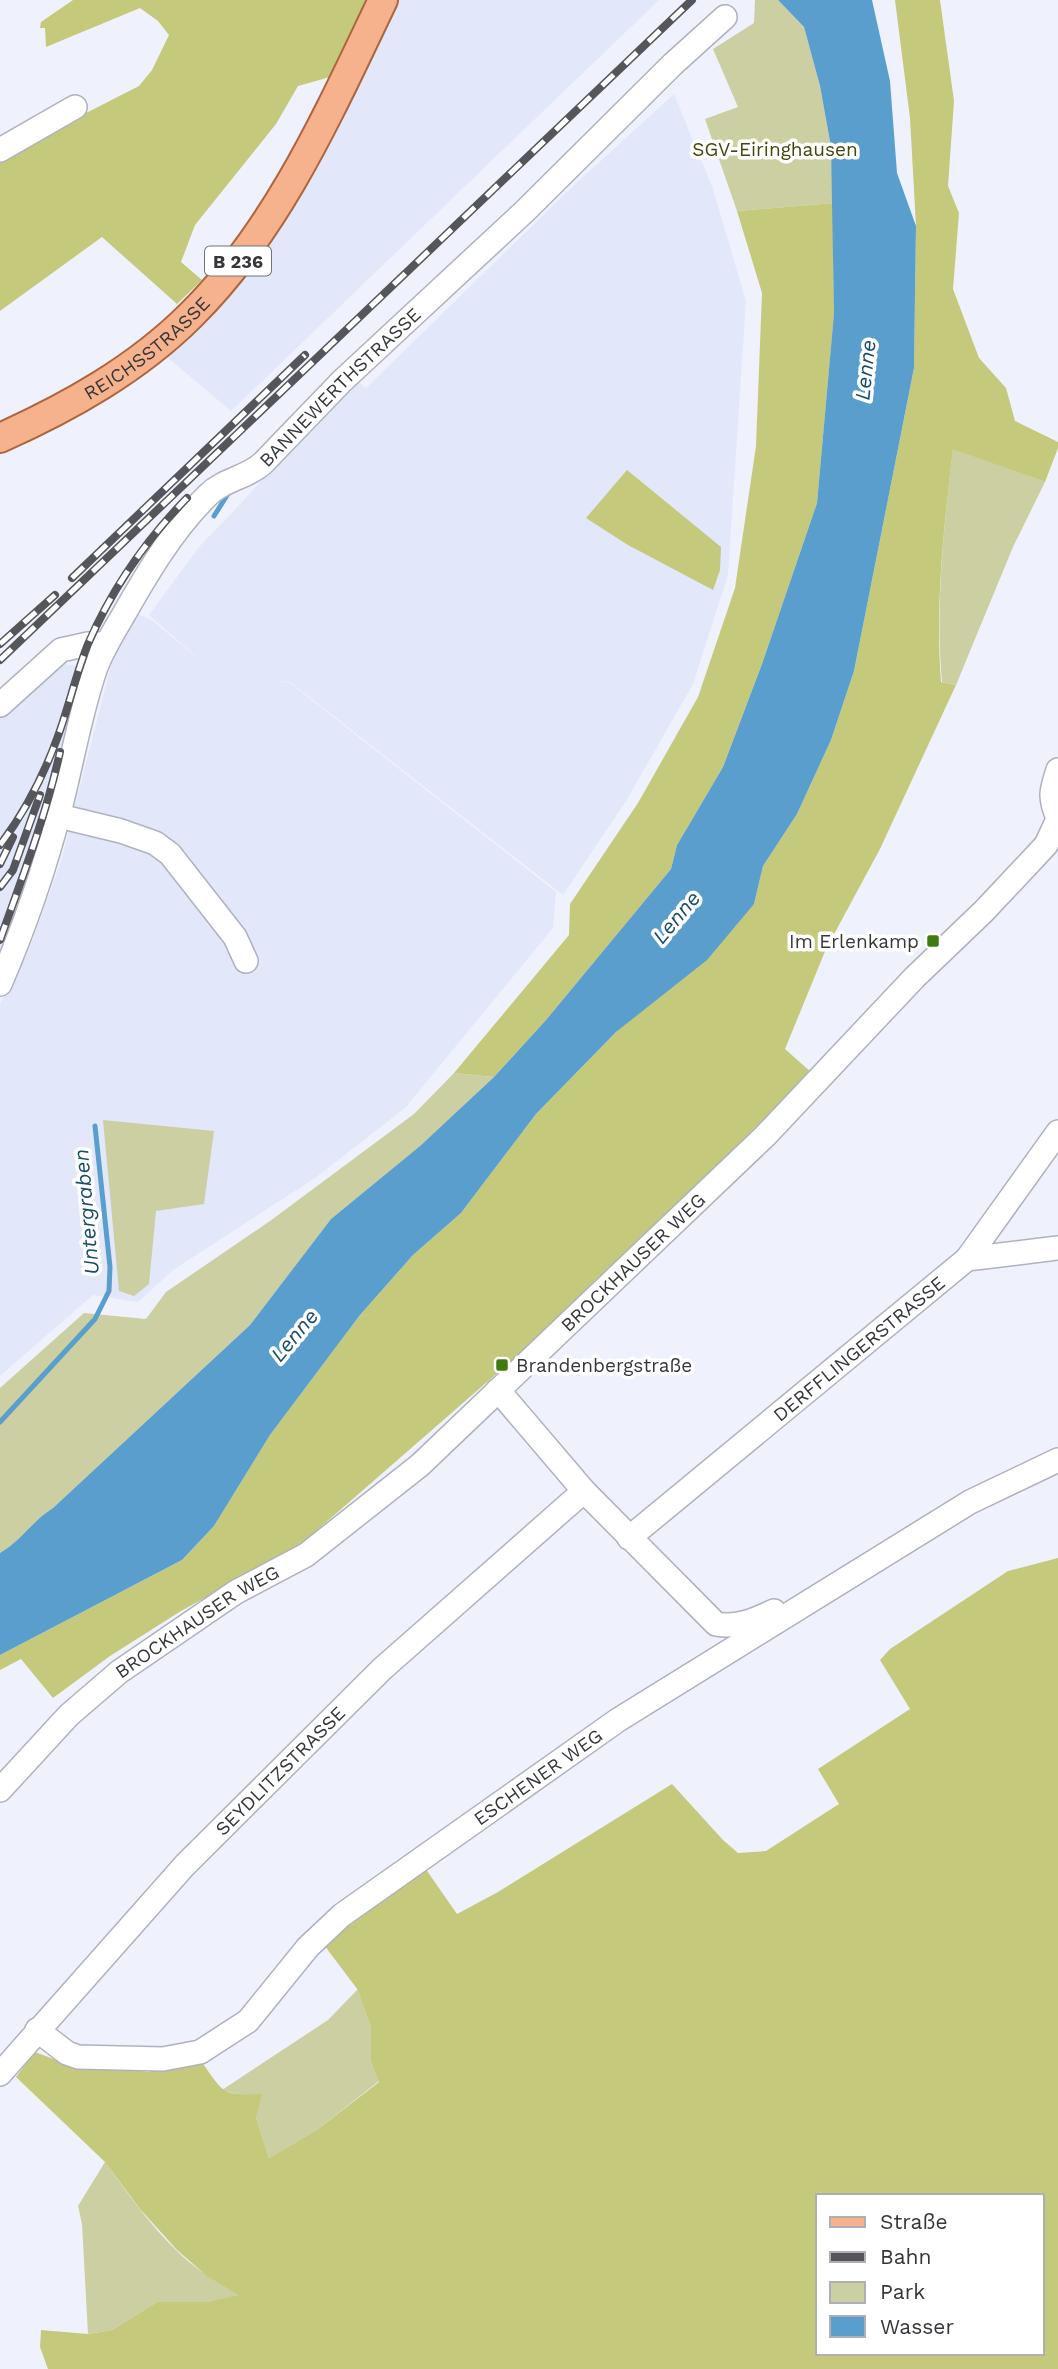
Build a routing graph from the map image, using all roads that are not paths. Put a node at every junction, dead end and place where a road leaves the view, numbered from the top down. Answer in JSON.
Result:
{"nodes":[{"id":1,"x":383,"y":0,"type":"edge"},
{"id":2,"x":725,"y":17,"type":"dead end"},
{"id":3,"x":75,"y":107,"type":"dead end"},
{"id":4,"x":0,"y":150,"type":"edge"},
{"id":5,"x":0,"y":438,"type":"edge"},
{"id":6,"x":106,"y":644,"type":"junction"},
{"id":7,"x":0,"y":705,"type":"edge"},
{"id":8,"x":1058,"y":770,"type":"edge"},
{"id":9,"x":59,"y":816,"type":"junction"},
{"id":10,"x":1058,"y":819,"type":"edge"},
{"id":11,"x":246,"y":961,"type":"dead end"},
{"id":12,"x":0,"y":984,"type":"edge"},
{"id":13,"x":1058,"y":1132,"type":"edge"},
{"id":14,"x":1058,"y":1248,"type":"edge"},
{"id":15,"x":967,"y":1259,"type":"junction"},
{"id":16,"x":498,"y":1390,"type":"junction"},
{"id":17,"x":1058,"y":1460,"type":"edge"},
{"id":18,"x":584,"y":1491,"type":"junction"},
{"id":19,"x":629,"y":1538,"type":"junction"},
{"id":20,"x":804,"y":1605,"type":"junction"},
{"id":21,"x":0,"y":1790,"type":"edge"},
{"id":22,"x":37,"y":2030,"type":"junction"},
{"id":23,"x":0,"y":2074,"type":"edge"}],
"edges":[{"from":1,"to":5,"type":"main road","name":"REICHSSTRASSE","number":"B 236"},
{"from":2,"to":6,"type":"street","name":"BANNEWERTHSTRASSE"},
{"from":3,"to":4,"type":"street"},
{"from":6,"to":7,"type":"street"},
{"from":6,"to":9,"type":"street","name":"BANNEWERTHSTRASSE"},
{"from":8,"to":10,"type":"street"},
{"from":9,"to":11,"type":"street"},
{"from":9,"to":12,"type":"street","name":"BANNEWERTHSTRASSE"},
{"from":10,"to":16,"type":"street","name":"BROCKHAUSER WEG"},
{"from":13,"to":15,"type":"street","name":"DERFFLINGERSTRASSE"},
{"from":14,"to":15,"type":"street"},
{"from":15,"to":19,"type":"street","name":"DERFFLINGERSTRASSE"},
{"from":16,"to":18,"type":"street"},
{"from":16,"to":21,"type":"street","name":"BROCKHAUSER WEG"},
{"from":17,"to":20,"type":"street","name":"ESCHENER WEG"},
{"from":18,"to":19,"type":"street"},
{"from":18,"to":22,"type":"street","name":"SEYDLITZSTRASSE"},
{"from":19,"to":20,"type":"street"},
{"from":20,"to":22,"type":"street","name":"ESCHENER WEG"},
{"from":22,"to":23,"type":"street","name":"SEYDLITZSTRASSE"}]}
